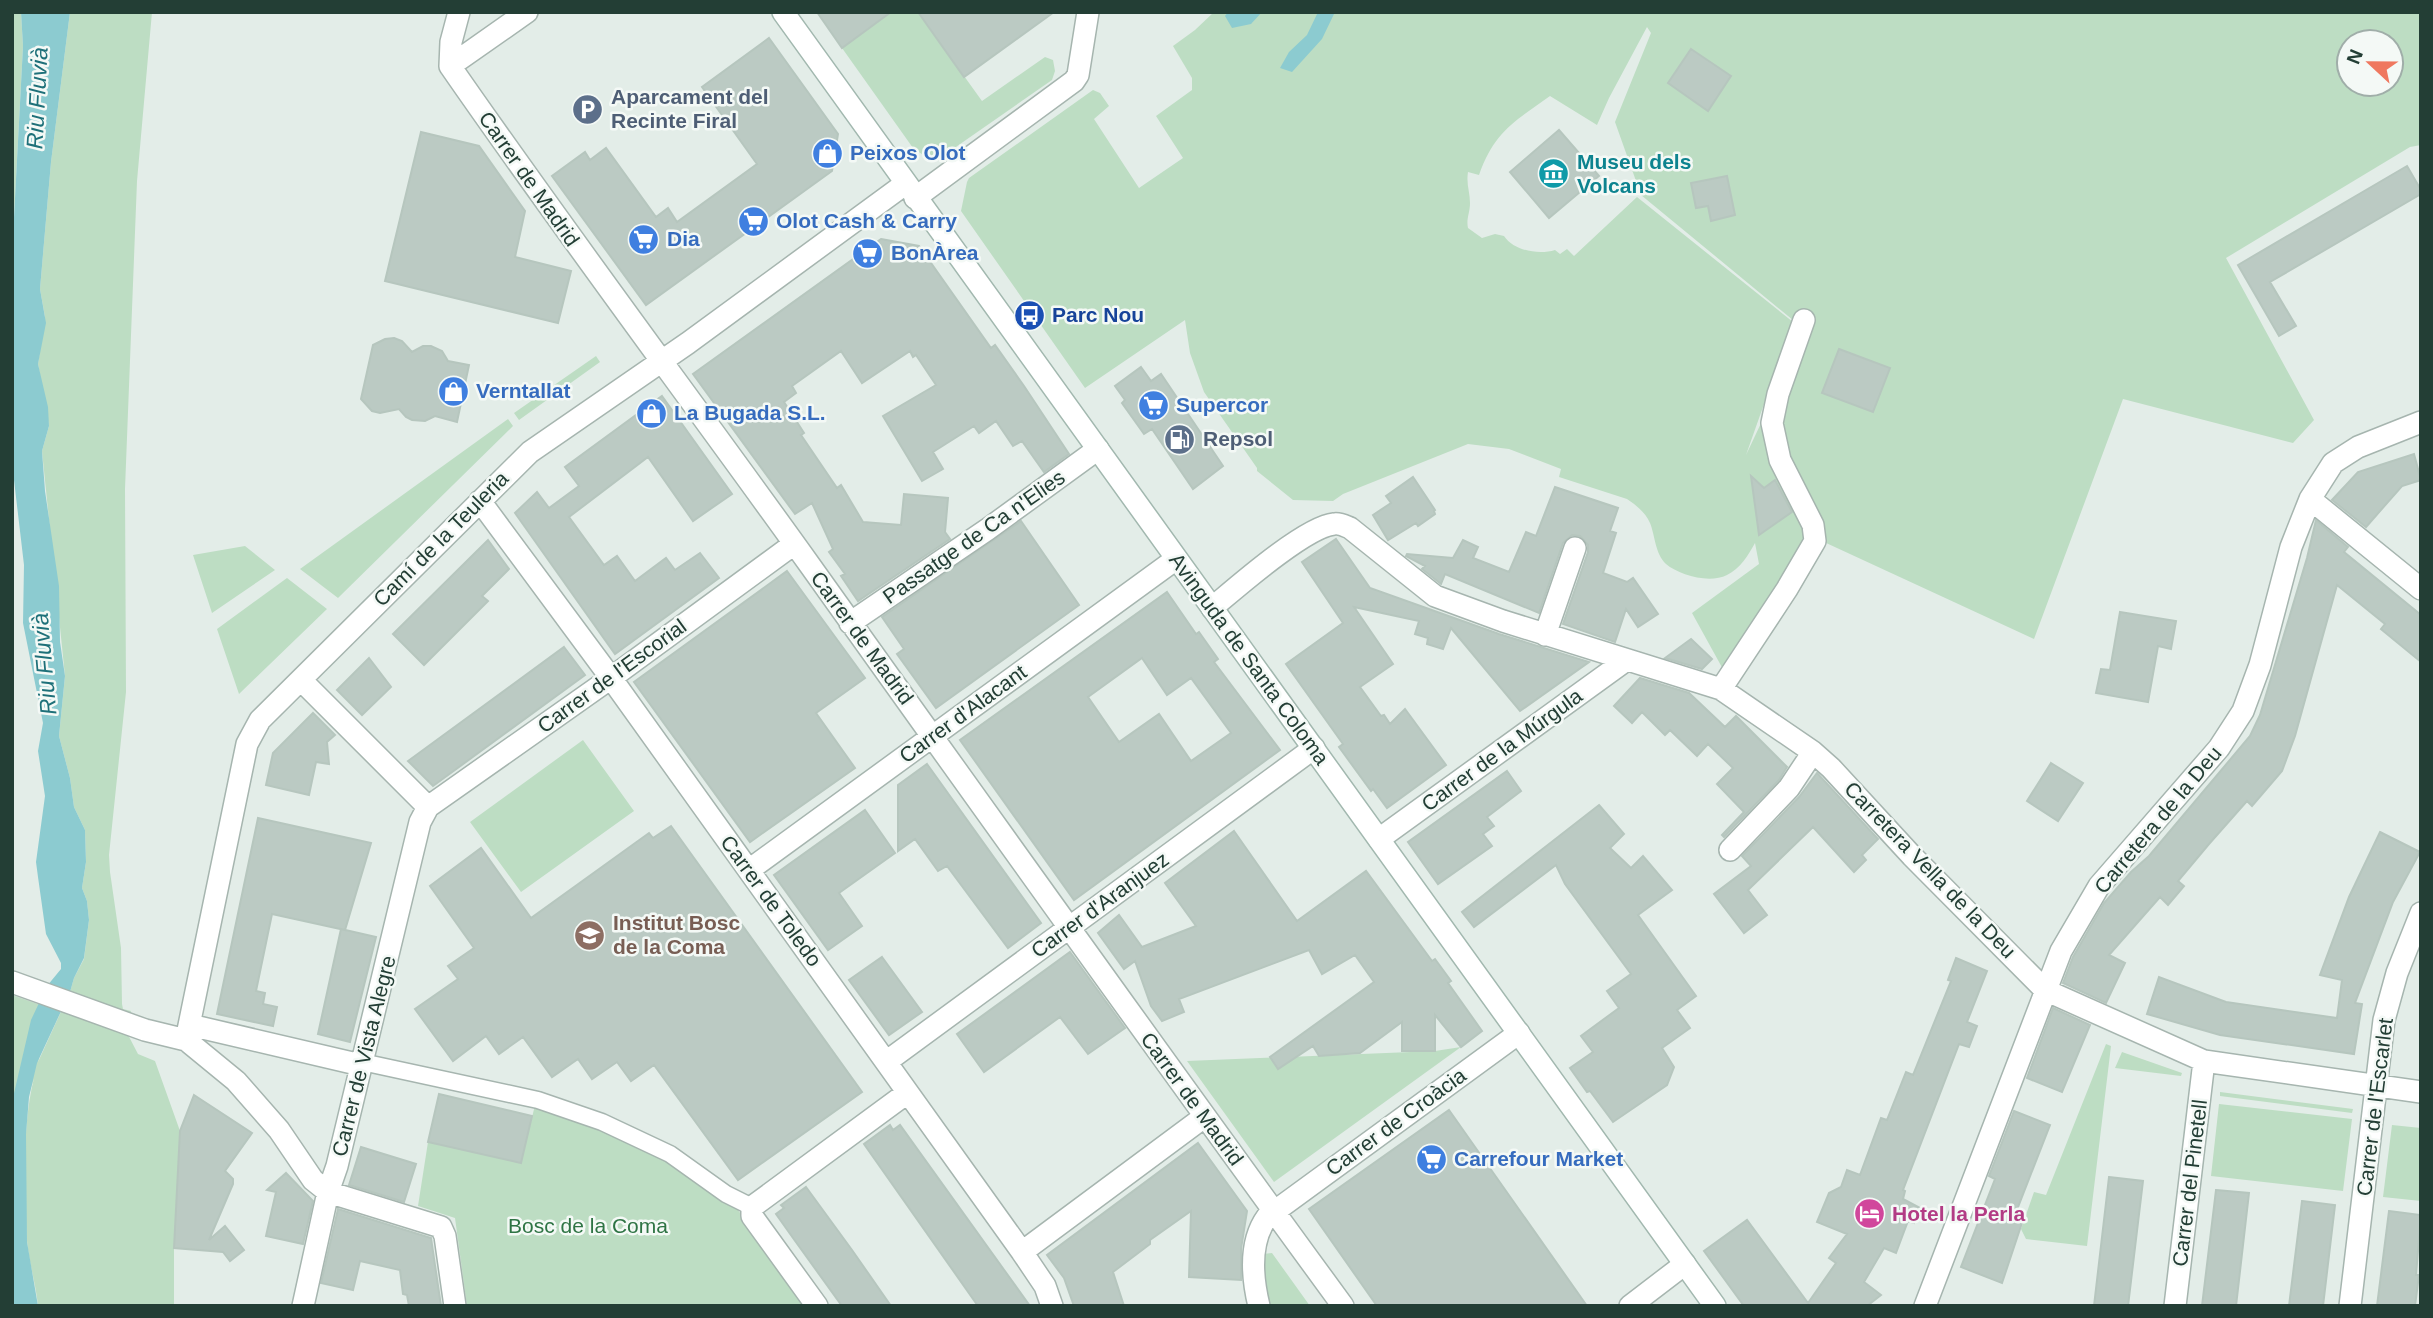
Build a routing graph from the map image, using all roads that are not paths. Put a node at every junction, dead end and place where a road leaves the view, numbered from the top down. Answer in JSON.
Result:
{"nodes":[{"id":1,"x":458,"y":12,"type":"edge"},
{"id":2,"x":527,"y":12,"type":"edge"},
{"id":3,"x":783,"y":12,"type":"edge"},
{"id":4,"x":1088,"y":12,"type":"edge"},
{"id":5,"x":450,"y":66,"type":"junction"},
{"id":6,"x":910,"y":191,"type":"junction"},
{"id":7,"x":1804,"y":320,"type":"dead end"},
{"id":8,"x":660,"y":361,"type":"junction"},
{"id":9,"x":2421,"y":422,"type":"edge"},
{"id":10,"x":1098,"y":449,"type":"junction"},
{"id":11,"x":2310,"y":499,"type":"junction"},
{"id":12,"x":480,"y":501,"type":"junction"},
{"id":13,"x":794,"y":544,"type":"junction"},
{"id":14,"x":1575,"y":548,"type":"dead end"},
{"id":15,"x":1176,"y":559,"type":"junction"},
{"id":16,"x":2421,"y":589,"type":"edge"},
{"id":17,"x":1212,"y":608,"type":"junction"},
{"id":18,"x":850,"y":623,"type":"junction"},
{"id":19,"x":1545,"y":635,"type":"junction"},
{"id":20,"x":1625,"y":660,"type":"junction"},
{"id":21,"x":611,"y":678,"type":"junction"},
{"id":22,"x":301,"y":680,"type":"junction"},
{"id":23,"x":1721,"y":689,"type":"junction"},
{"id":24,"x":932,"y":736,"type":"junction"},
{"id":25,"x":1314,"y":748,"type":"junction"},
{"id":26,"x":1813,"y":752,"type":"junction"},
{"id":27,"x":428,"y":807,"type":"junction"},
{"id":28,"x":1379,"y":839,"type":"junction"},
{"id":29,"x":1730,"y":850,"type":"dead end"},
{"id":30,"x":749,"y":870,"type":"junction"},
{"id":31,"x":2421,"y":913,"type":"edge"},
{"id":32,"x":1068,"y":927,"type":"junction"},
{"id":33,"x":12,"y":982,"type":"edge"},
{"id":34,"x":2045,"y":990,"type":"junction"},
{"id":35,"x":188,"y":1033,"type":"junction"},
{"id":36,"x":1519,"y":1033,"type":"junction"},
{"id":37,"x":2204,"y":1061,"type":"junction"},
{"id":38,"x":886,"y":1062,"type":"junction"},
{"id":39,"x":362,"y":1063,"type":"junction"},
{"id":40,"x":2377,"y":1085,"type":"junction"},
{"id":41,"x":2421,"y":1091,"type":"edge"},
{"id":42,"x":907,"y":1093,"type":"junction"},
{"id":43,"x":1205,"y":1118,"type":"junction"},
{"id":44,"x":328,"y":1192,"type":"junction"},
{"id":45,"x":752,"y":1211,"type":"junction"},
{"id":46,"x":1273,"y":1211,"type":"junction"},
{"id":47,"x":1022,"y":1252,"type":"junction"},
{"id":48,"x":1685,"y":1264,"type":"junction"},
{"id":49,"x":303,"y":1306,"type":"edge"},
{"id":50,"x":455,"y":1306,"type":"edge"},
{"id":51,"x":817,"y":1306,"type":"edge"},
{"id":52,"x":1052,"y":1306,"type":"edge"},
{"id":53,"x":1259,"y":1306,"type":"edge"},
{"id":54,"x":1343,"y":1306,"type":"edge"},
{"id":55,"x":1630,"y":1306,"type":"edge"},
{"id":56,"x":1715,"y":1306,"type":"edge"},
{"id":57,"x":1925,"y":1306,"type":"edge"},
{"id":58,"x":2175,"y":1306,"type":"edge"},
{"id":59,"x":2350,"y":1306,"type":"edge"}],
"edges":[{"from":1,"to":5,"type":"street"},
{"from":2,"to":5,"type":"street"},
{"from":3,"to":6,"type":"street","name":"Avinguda de Santa Coloma"},
{"from":4,"to":6,"type":"street","name":"Camí de la Teuleria"},
{"from":5,"to":8,"type":"street","name":"Carrer de Madrid"},
{"from":6,"to":8,"type":"street","name":"Camí de la Teuleria"},
{"from":6,"to":10,"type":"street","name":"Avinguda de Santa Coloma"},
{"from":7,"to":23,"type":"street"},
{"from":8,"to":12,"type":"street","name":"Camí de la Teuleria"},
{"from":8,"to":13,"type":"street","name":"Carrer de Madrid"},
{"from":9,"to":11,"type":"street","name":"Carretera de la Deu"},
{"from":10,"to":15,"type":"street","name":"Avinguda de Santa Coloma"},
{"from":10,"to":18,"type":"street","name":"Passatge de Ca n'Elies"},
{"from":11,"to":16,"type":"street"},
{"from":11,"to":34,"type":"street","name":"Carretera de la Deu"},
{"from":12,"to":21,"type":"street","name":"Carrer de Toledo"},
{"from":12,"to":22,"type":"street","name":"Camí de la Teuleria"},
{"from":13,"to":18,"type":"street","name":"Carrer de Madrid"},
{"from":13,"to":21,"type":"street","name":"Carrer de l'Escorial"},
{"from":14,"to":19,"type":"street"},
{"from":15,"to":17,"type":"street","name":"Avinguda de Santa Coloma"},
{"from":15,"to":24,"type":"street","name":"Carrer d'Alacant"},
{"from":17,"to":19,"type":"street","name":"Carretera Vella de la Deu"},
{"from":17,"to":25,"type":"street","name":"Avinguda de Santa Coloma"},
{"from":18,"to":24,"type":"street","name":"Carrer de Madrid"},
{"from":19,"to":20,"type":"street","name":"Carretera Vella de la Deu"},
{"from":20,"to":23,"type":"street","name":"Carretera Vella de la Deu"},
{"from":20,"to":28,"type":"street","name":"Carrer de la Múrgula"},
{"from":21,"to":27,"type":"street","name":"Carrer de l'Escorial"},
{"from":21,"to":30,"type":"street","name":"Carrer de Toledo"},
{"from":22,"to":27,"type":"street"},
{"from":22,"to":35,"type":"street","name":"Camí de la Teuleria"},
{"from":23,"to":26,"type":"street","name":"Carretera Vella de la Deu"},
{"from":24,"to":30,"type":"street","name":"Carrer d'Alacant"},
{"from":24,"to":32,"type":"street","name":"Carrer de Madrid"},
{"from":25,"to":28,"type":"street","name":"Avinguda de Santa Coloma"},
{"from":25,"to":32,"type":"street","name":"Carrer d'Aranjuez"},
{"from":26,"to":29,"type":"street"},
{"from":26,"to":34,"type":"street","name":"Carretera Vella de la Deu"},
{"from":27,"to":39,"type":"street","name":"Carrer de Vista Alegre"},
{"from":28,"to":36,"type":"street","name":"Avinguda de Santa Coloma"},
{"from":30,"to":38,"type":"street","name":"Carrer de Toledo"},
{"from":31,"to":40,"type":"street","name":"Carrer de l'Escarlet"},
{"from":32,"to":38,"type":"street","name":"Carrer d'Aranjuez"},
{"from":32,"to":43,"type":"street","name":"Carrer de Madrid"},
{"from":33,"to":35,"type":"street"},
{"from":34,"to":37,"type":"street"},
{"from":34,"to":57,"type":"street","name":"Carretera de la Deu"},
{"from":35,"to":39,"type":"street"},
{"from":35,"to":44,"type":"street"},
{"from":36,"to":46,"type":"street","name":"Carrer de Croàcia"},
{"from":36,"to":48,"type":"street","name":"Avinguda de Santa Coloma"},
{"from":37,"to":40,"type":"street"},
{"from":37,"to":58,"type":"street","name":"Carrer del Pinetell"},
{"from":38,"to":42,"type":"street","name":"Carrer de Toledo"},
{"from":39,"to":44,"type":"street","name":"Carrer de Vista Alegre"},
{"from":39,"to":45,"type":"street"},
{"from":40,"to":41,"type":"street"},
{"from":40,"to":59,"type":"street","name":"Carrer de l'Escarlet"},
{"from":42,"to":45,"type":"street"},
{"from":42,"to":47,"type":"street","name":"Carrer de Toledo"},
{"from":43,"to":46,"type":"street","name":"Carrer de Madrid"},
{"from":43,"to":47,"type":"street"},
{"from":44,"to":49,"type":"street","name":"Carrer de Vista Alegre"},
{"from":44,"to":50,"type":"street"},
{"from":45,"to":51,"type":"street"},
{"from":46,"to":53,"type":"street"},
{"from":46,"to":54,"type":"street","name":"Carrer de Madrid"},
{"from":47,"to":52,"type":"street","name":"Carrer de Toledo"},
{"from":48,"to":55,"type":"street"},
{"from":48,"to":56,"type":"street","name":"Avinguda de Santa Coloma"}]}
